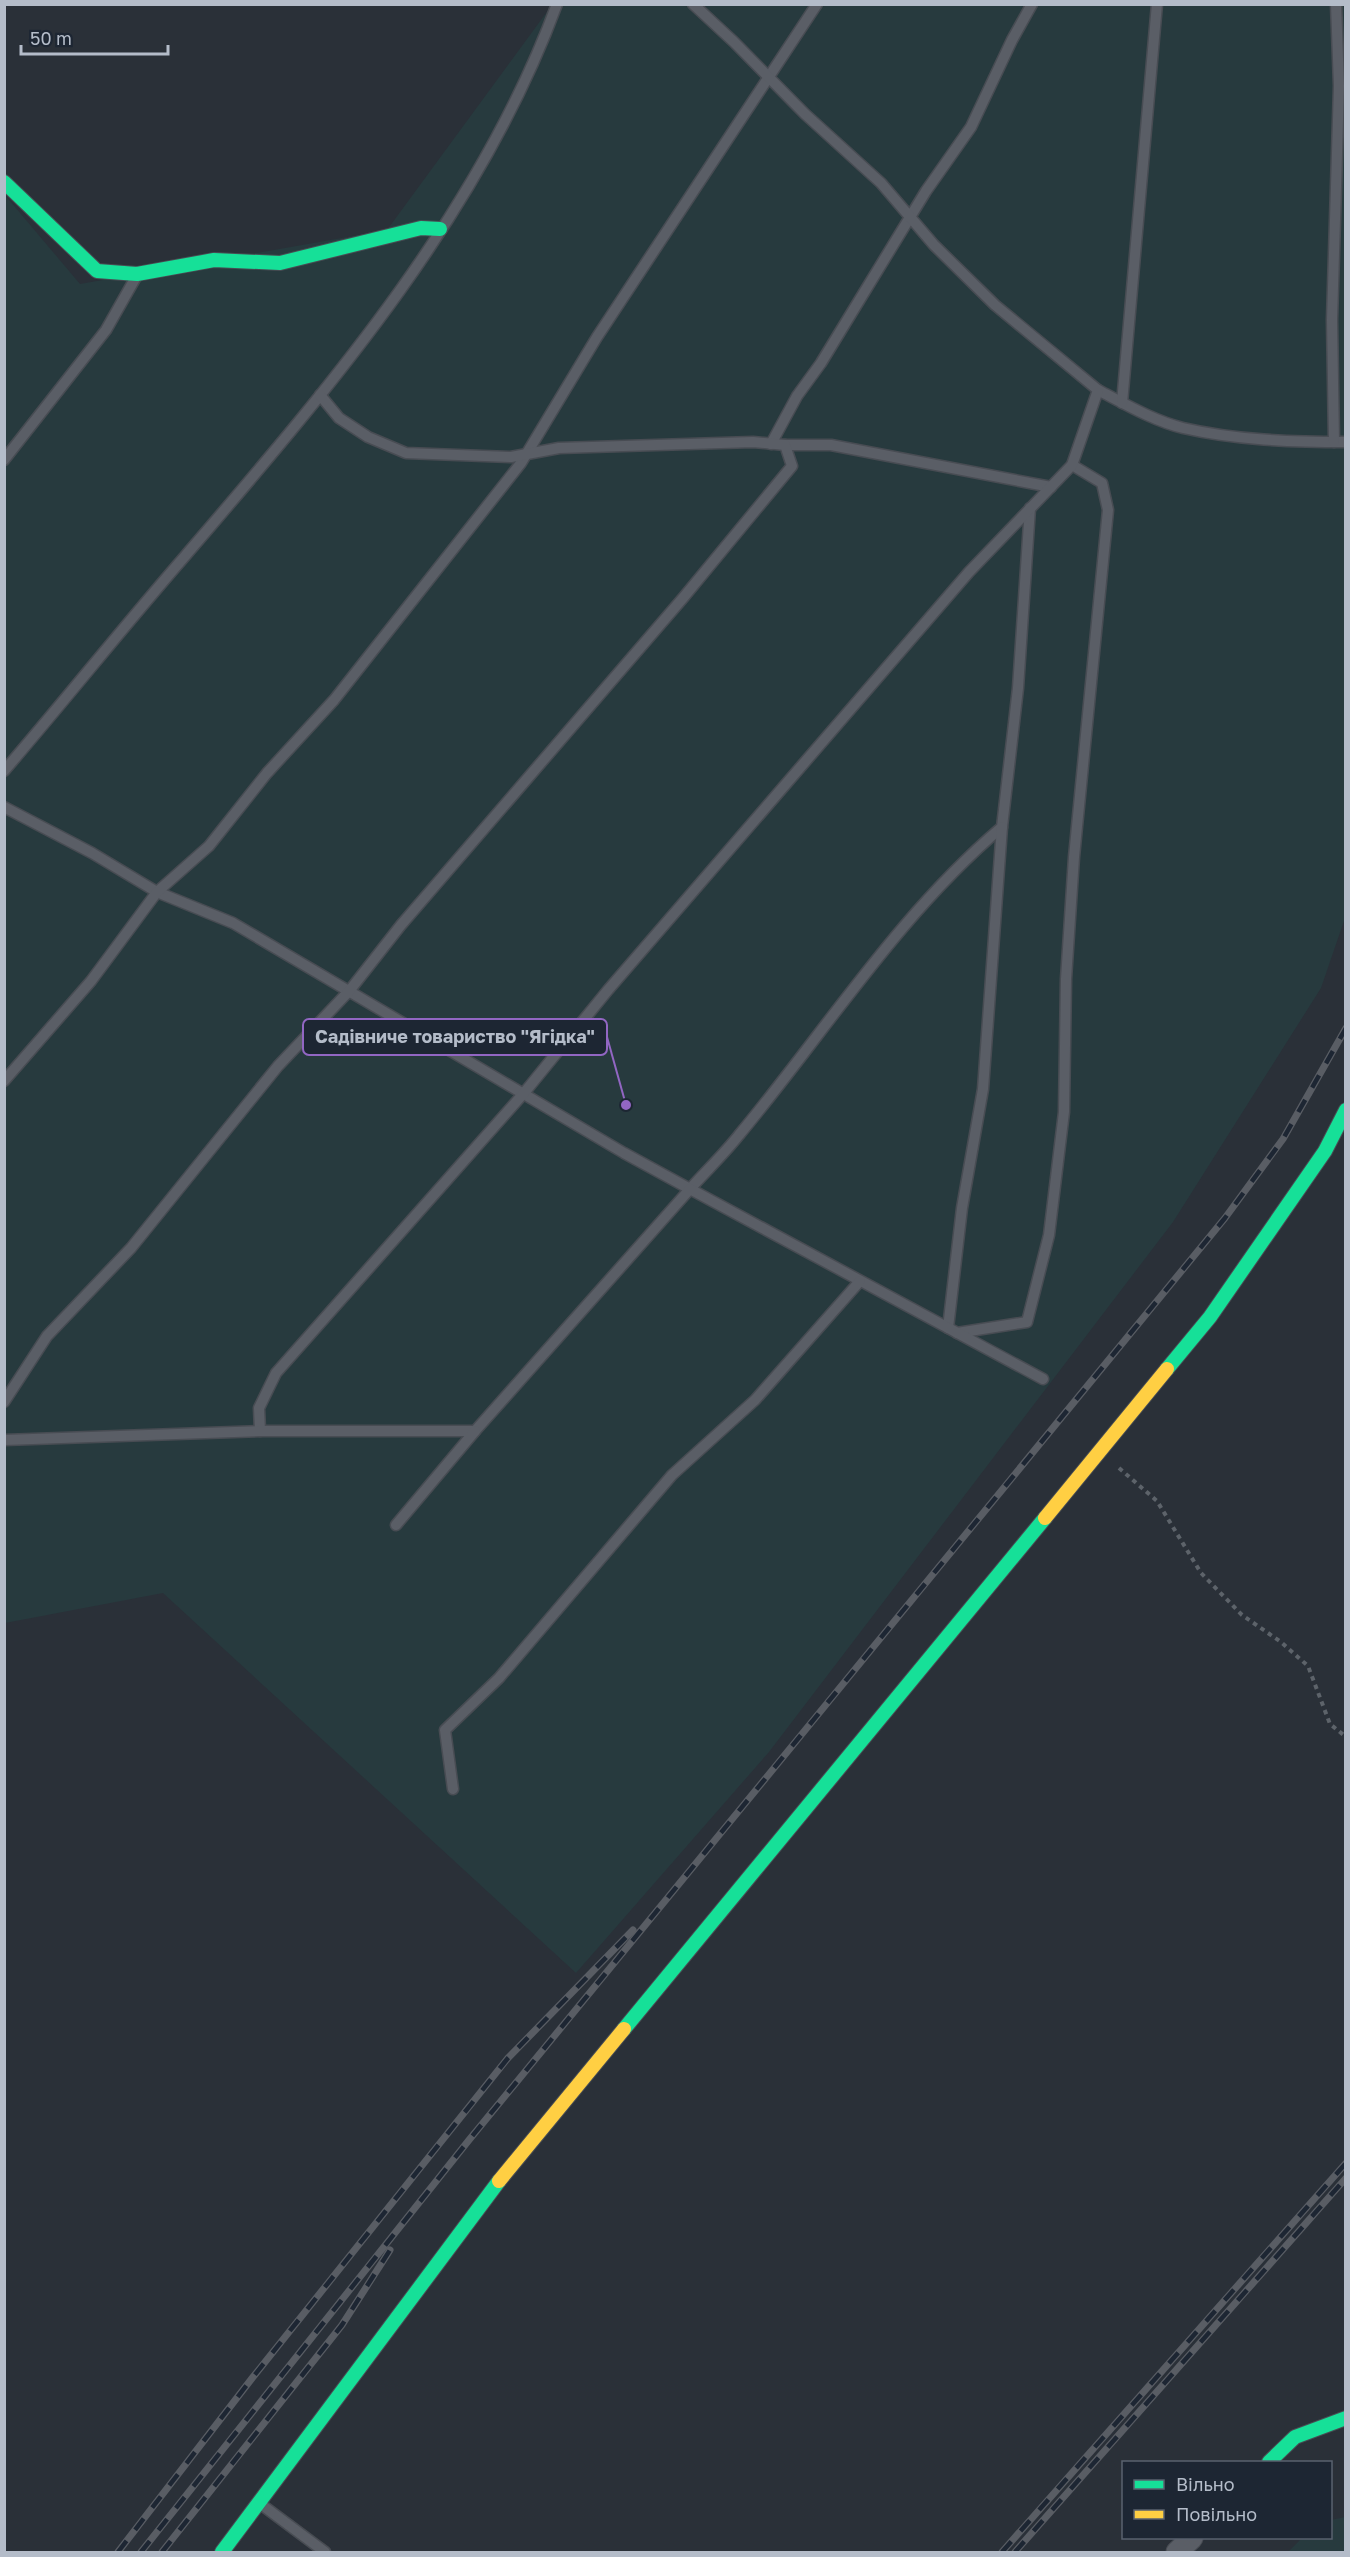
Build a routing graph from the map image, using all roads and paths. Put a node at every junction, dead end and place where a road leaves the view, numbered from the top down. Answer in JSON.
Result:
{"nodes":[{"id":1,"x":557,"y":4,"type":"edge"},
{"id":2,"x":693,"y":4,"type":"edge"},
{"id":3,"x":817,"y":4,"type":"edge"},
{"id":4,"x":1032,"y":4,"type":"edge"},
{"id":5,"x":1157,"y":4,"type":"edge"},
{"id":6,"x":1336,"y":4,"type":"edge"},
{"id":7,"x":770,"y":79,"type":"junction"},
{"id":8,"x":4,"y":182,"type":"edge"},
{"id":9,"x":440,"y":229,"type":"junction"},
{"id":10,"x":137,"y":274,"type":"junction"},
{"id":11,"x":1098,"y":390,"type":"junction"},
{"id":12,"x":320,"y":395,"type":"junction"},
{"id":13,"x":1122,"y":403,"type":"junction"},
{"id":14,"x":1340,"y":442,"type":"edge"},
{"id":15,"x":771,"y":444,"type":"junction"},
{"id":16,"x":785,"y":445,"type":"junction"},
{"id":17,"x":4,"y":460,"type":"edge"},
{"id":18,"x":1072,"y":465,"type":"junction"},
{"id":19,"x":1051,"y":487,"type":"junction"},
{"id":20,"x":1030,"y":508,"type":"junction"},
{"id":21,"x":4,"y":771,"type":"edge"},
{"id":22,"x":4,"y":807,"type":"edge"},
{"id":23,"x":1002,"y":827,"type":"junction"},
{"id":24,"x":157,"y":892,"type":"junction"},
{"id":25,"x":350,"y":990,"type":"junction"},
{"id":26,"x":4,"y":1081,"type":"edge"},
{"id":27,"x":524,"y":1093,"type":"junction"},
{"id":28,"x":1346,"y":1110,"type":"edge"},
{"id":29,"x":690,"y":1189,"type":"junction"},
{"id":30,"x":860,"y":1281,"type":"junction"},
{"id":31,"x":953,"y":1330,"type":"junction"},
{"id":32,"x":1043,"y":1379,"type":"dead end"},
{"id":33,"x":4,"y":1402,"type":"edge"},
{"id":34,"x":260,"y":1431,"type":"junction"},
{"id":35,"x":475,"y":1431,"type":"junction"},
{"id":36,"x":4,"y":1440,"type":"edge"},
{"id":37,"x":1106,"y":1443,"type":"junction"},
{"id":38,"x":396,"y":1525,"type":"dead end"},
{"id":39,"x":1346,"y":1737,"type":"edge"},
{"id":40,"x":453,"y":1789,"type":"dead end"},
{"id":41,"x":1346,"y":2418,"type":"edge"},
{"id":42,"x":1271,"y":2461,"type":"edge"},
{"id":43,"x":259,"y":2503,"type":"junction"},
{"id":44,"x":1191,"y":2539,"type":"edge"},
{"id":45,"x":222,"y":2553,"type":"edge"},
{"id":46,"x":325,"y":2553,"type":"edge"},
{"id":47,"x":1177,"y":2553,"type":"edge"}],
"edges":[{"from":1,"to":9,"type":"lane"},
{"from":2,"to":7,"type":"lane"},
{"from":3,"to":7,"type":"lane"},
{"from":4,"to":15,"type":"lane"},
{"from":5,"to":13,"type":"lane"},
{"from":6,"to":14,"type":"lane"},
{"from":7,"to":11,"type":"lane"},
{"from":7,"to":24,"type":"lane"},
{"from":8,"to":10,"type":"street"},
{"from":9,"to":10,"type":"street"},
{"from":9,"to":12,"type":"lane"},
{"from":10,"to":17,"type":"lane"},
{"from":11,"to":13,"type":"lane"},
{"from":11,"to":18,"type":"lane"},
{"from":12,"to":15,"type":"lane"},
{"from":12,"to":21,"type":"lane"},
{"from":13,"to":14,"type":"lane"},
{"from":15,"to":16,"type":"lane"},
{"from":16,"to":19,"type":"lane"},
{"from":16,"to":25,"type":"lane"},
{"from":18,"to":19,"type":"lane"},
{"from":18,"to":31,"type":"lane"},
{"from":19,"to":20,"type":"lane"},
{"from":20,"to":23,"type":"lane"},
{"from":20,"to":27,"type":"lane"},
{"from":22,"to":24,"type":"lane"},
{"from":23,"to":29,"type":"lane"},
{"from":23,"to":31,"type":"lane"},
{"from":24,"to":25,"type":"lane"},
{"from":24,"to":26,"type":"lane"},
{"from":25,"to":27,"type":"lane"},
{"from":25,"to":33,"type":"lane"},
{"from":27,"to":29,"type":"lane"},
{"from":27,"to":34,"type":"lane"},
{"from":28,"to":37,"type":"street"},
{"from":29,"to":30,"type":"lane"},
{"from":29,"to":35,"type":"lane"},
{"from":30,"to":31,"type":"lane"},
{"from":30,"to":40,"type":"lane"},
{"from":31,"to":32,"type":"lane"},
{"from":34,"to":35,"type":"lane"},
{"from":34,"to":36,"type":"lane"},
{"from":35,"to":38,"type":"lane"},
{"from":37,"to":39,"type":"path"},
{"from":37,"to":43,"type":"street"},
{"from":41,"to":42,"type":"street"},
{"from":43,"to":45,"type":"street"},
{"from":43,"to":46,"type":"lane"},
{"from":44,"to":47,"type":"street"}]}
